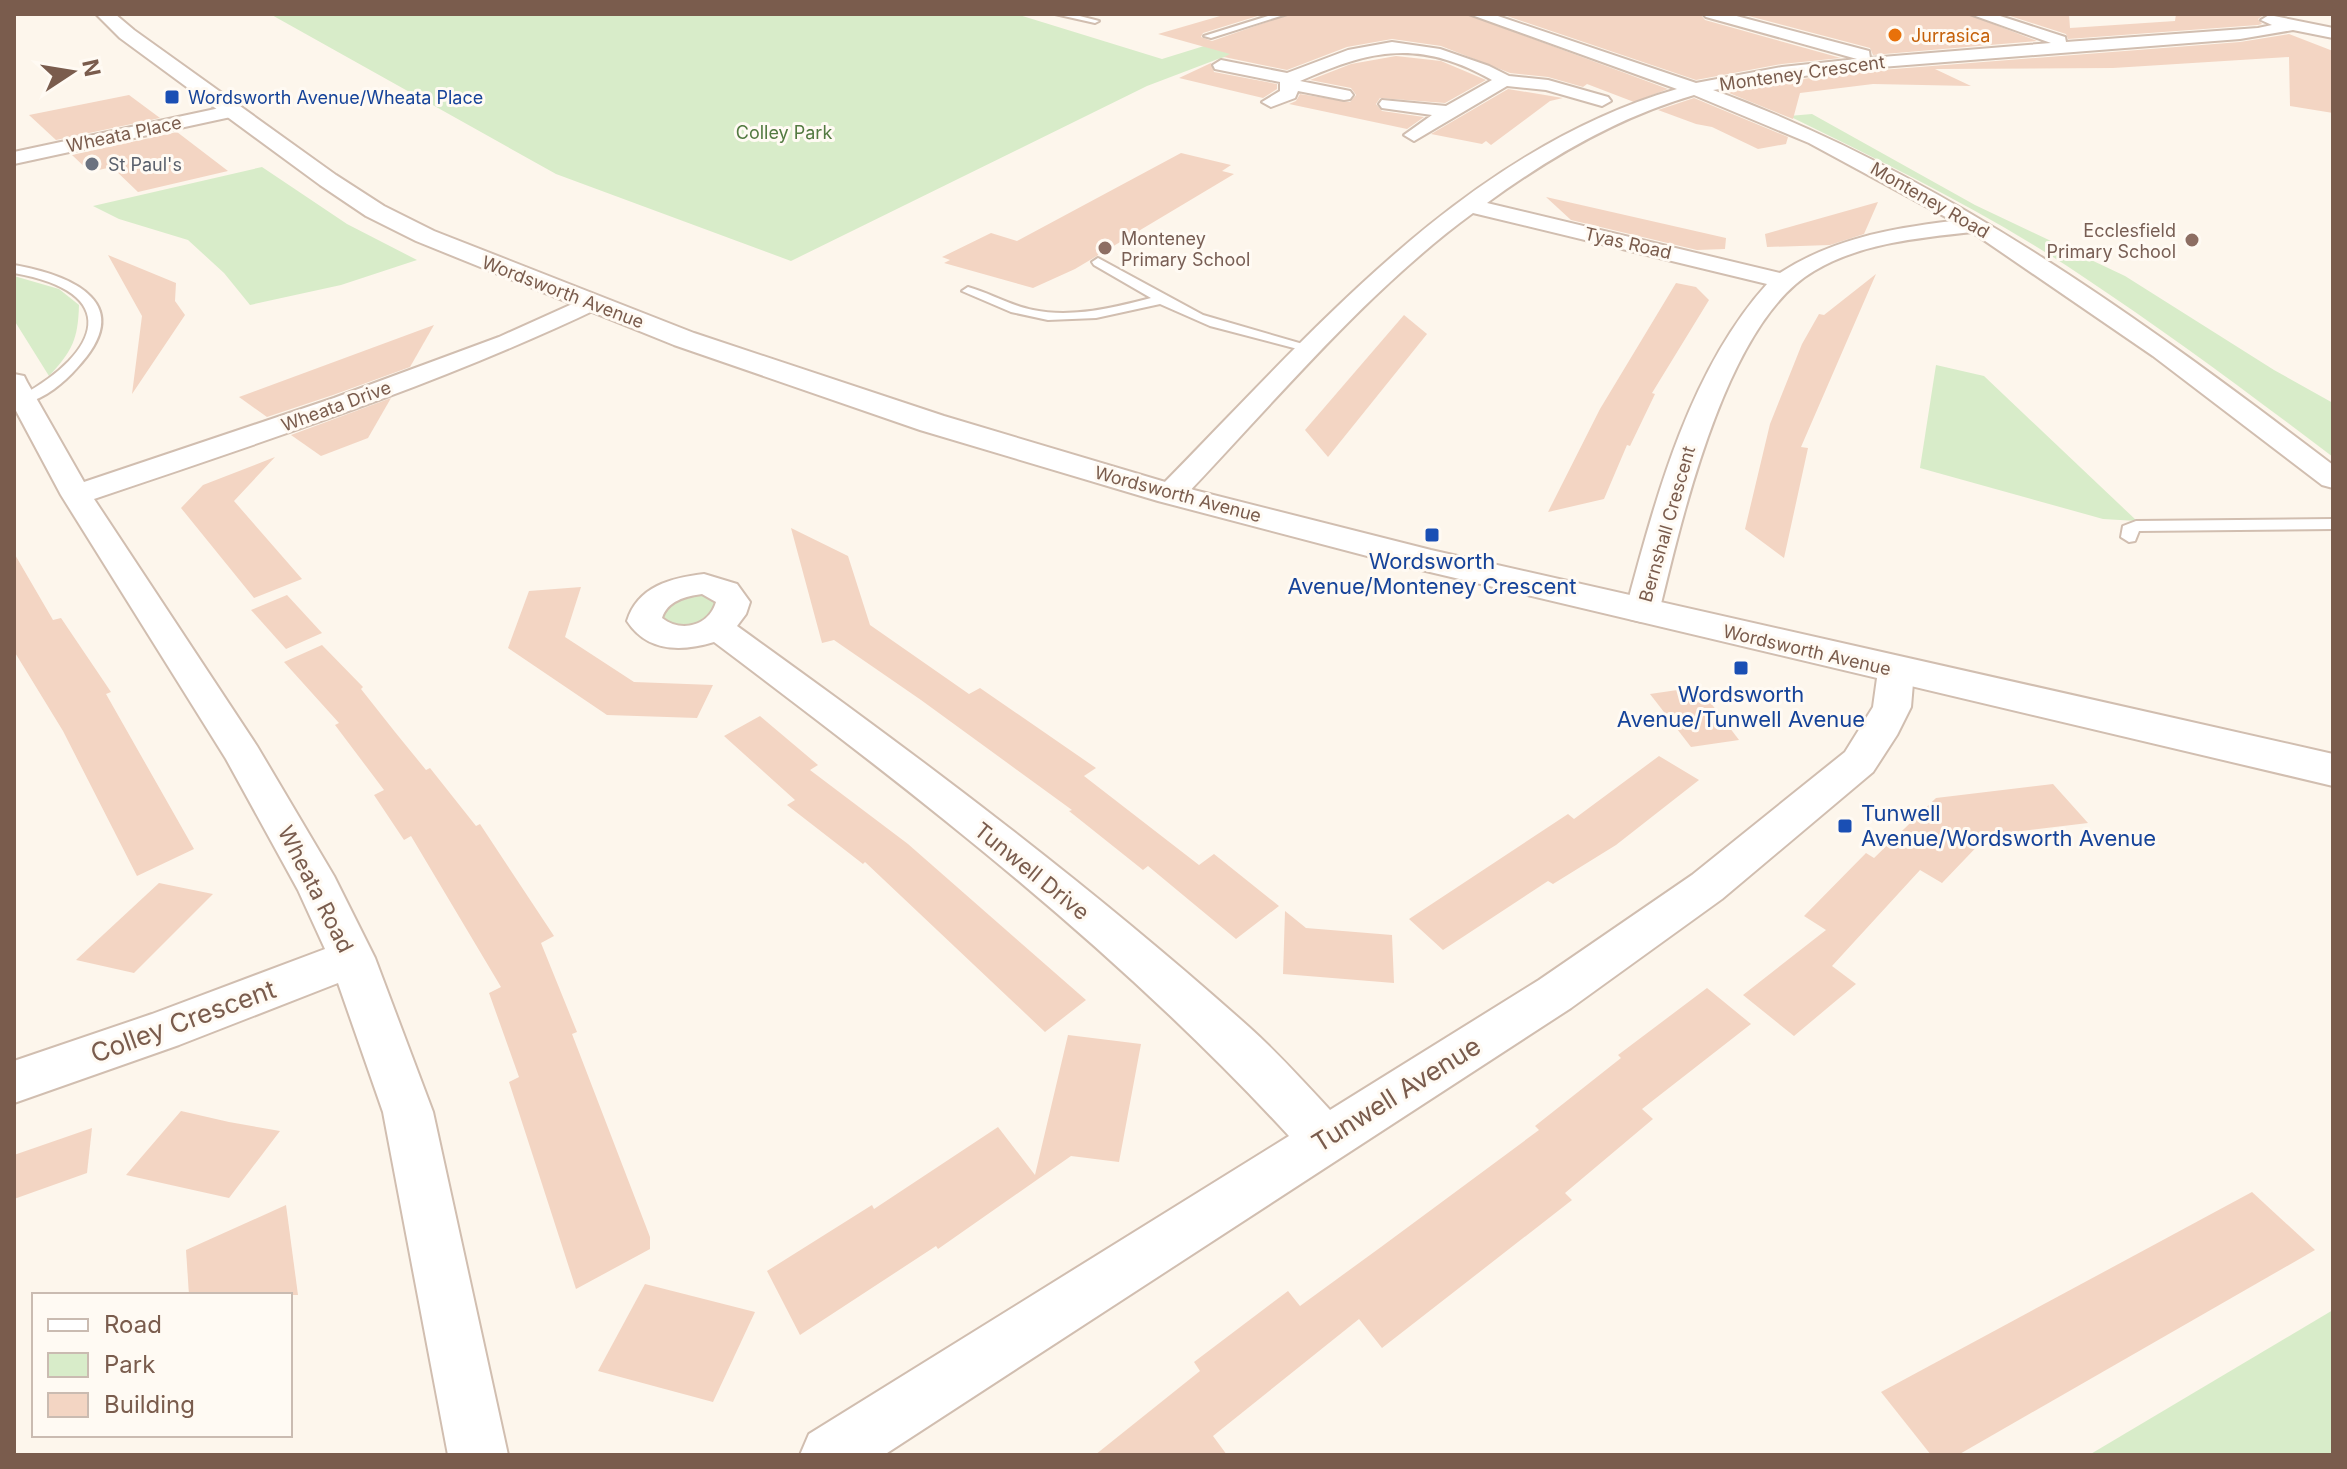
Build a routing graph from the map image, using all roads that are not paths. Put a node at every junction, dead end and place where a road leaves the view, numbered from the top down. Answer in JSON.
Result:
{"nodes":[{"id":1,"x":105,"y":14,"type":"edge"},
{"id":2,"x":1059,"y":14,"type":"edge"},
{"id":3,"x":1283,"y":14,"type":"edge"},
{"id":4,"x":1477,"y":14,"type":"edge"},
{"id":5,"x":1711,"y":14,"type":"edge"},
{"id":6,"x":1978,"y":14,"type":"edge"},
{"id":7,"x":2255,"y":17,"type":"dead end"},
{"id":8,"x":1095,"y":21,"type":"dead end"},
{"id":9,"x":2292,"y":25,"type":"junction"},
{"id":10,"x":2333,"y":33,"type":"edge"},
{"id":11,"x":1208,"y":36,"type":"dead end"},
{"id":12,"x":1550,"y":39,"type":"junction"},
{"id":13,"x":1518,"y":46,"type":"dead end"},
{"id":14,"x":2078,"y":46,"type":"junction"},
{"id":15,"x":1487,"y":53,"type":"dead end"},
{"id":16,"x":1456,"y":59,"type":"junction"},
{"id":17,"x":1883,"y":62,"type":"junction"},
{"id":18,"x":1221,"y":65,"type":"dead end"},
{"id":19,"x":1290,"y":81,"type":"junction"},
{"id":20,"x":1504,"y":81,"type":"junction"},
{"id":21,"x":1695,"y":89,"type":"junction"},
{"id":22,"x":1344,"y":95,"type":"dead end"},
{"id":23,"x":1602,"y":101,"type":"dead end"},
{"id":24,"x":1271,"y":102,"type":"dead end"},
{"id":25,"x":1388,"y":104,"type":"dead end"},
{"id":26,"x":234,"y":111,"type":"junction"},
{"id":27,"x":1450,"y":112,"type":"junction"},
{"id":28,"x":1414,"y":135,"type":"dead end"},
{"id":29,"x":14,"y":158,"type":"edge"},
{"id":30,"x":1471,"y":206,"type":"junction"},
{"id":31,"x":1976,"y":225,"type":"junction"},
{"id":32,"x":1098,"y":262,"type":"dead end"},
{"id":33,"x":14,"y":269,"type":"edge"},
{"id":34,"x":1784,"y":281,"type":"junction"},
{"id":35,"x":968,"y":291,"type":"dead end"},
{"id":36,"x":1160,"y":300,"type":"junction"},
{"id":37,"x":590,"y":303,"type":"junction"},
{"id":38,"x":1313,"y":349,"type":"junction"},
{"id":39,"x":20,"y":390,"type":"edge"},
{"id":40,"x":2333,"y":479,"type":"edge"},
{"id":41,"x":1170,"y":494,"type":"junction"},
{"id":42,"x":76,"y":495,"type":"junction"},
{"id":43,"x":2333,"y":524,"type":"edge"},
{"id":44,"x":2129,"y":537,"type":"dead end"},
{"id":45,"x":1642,"y":612,"type":"junction"},
{"id":46,"x":717,"y":628,"type":"dead end"},
{"id":47,"x":1896,"y":671,"type":"junction"},
{"id":48,"x":2333,"y":770,"type":"edge"},
{"id":49,"x":352,"y":958,"type":"junction"},
{"id":50,"x":14,"y":1082,"type":"edge"},
{"id":51,"x":1325,"y":1139,"type":"junction"},
{"id":52,"x":478,"y":1455,"type":"edge"},
{"id":53,"x":830,"y":1455,"type":"edge"}],
"edges":[{"from":1,"to":26,"type":"street","name":"Wordsworth Avenue"},
{"from":2,"to":8,"type":"lane"},
{"from":3,"to":11,"type":"lane"},
{"from":4,"to":12,"type":"street","name":"Monteney Road"},
{"from":5,"to":17,"type":"street"},
{"from":6,"to":14,"type":"street"},
{"from":7,"to":9,"type":"street"},
{"from":9,"to":10,"type":"street"},
{"from":9,"to":14,"type":"street","name":"Monteney Crescent"},
{"from":12,"to":13,"type":"street"},
{"from":12,"to":21,"type":"street","name":"Monteney Road"},
{"from":14,"to":17,"type":"street","name":"Monteney Crescent"},
{"from":15,"to":16,"type":"street"},
{"from":16,"to":19,"type":"street"},
{"from":16,"to":20,"type":"street"},
{"from":17,"to":21,"type":"street","name":"Monteney Crescent"},
{"from":18,"to":19,"type":"street"},
{"from":19,"to":22,"type":"street"},
{"from":19,"to":24,"type":"street"},
{"from":20,"to":23,"type":"street"},
{"from":20,"to":27,"type":"street"},
{"from":21,"to":30,"type":"street","name":"Monteney Crescent"},
{"from":21,"to":31,"type":"street","name":"Monteney Road"},
{"from":25,"to":27,"type":"street"},
{"from":26,"to":29,"type":"street","name":"Wheata Place"},
{"from":26,"to":37,"type":"street","name":"Wordsworth Avenue"},
{"from":27,"to":28,"type":"street"},
{"from":30,"to":34,"type":"street","name":"Tyas Road"},
{"from":30,"to":38,"type":"street","name":"Monteney Crescent"},
{"from":31,"to":34,"type":"street","name":"Bernshall Crescent"},
{"from":31,"to":40,"type":"street","name":"Monteney Road"},
{"from":32,"to":36,"type":"lane"},
{"from":33,"to":39,"type":"lane"},
{"from":34,"to":45,"type":"street","name":"Bernshall Crescent"},
{"from":35,"to":36,"type":"lane"},
{"from":36,"to":38,"type":"lane"},
{"from":37,"to":41,"type":"street","name":"Wordsworth Avenue"},
{"from":37,"to":42,"type":"street","name":"Wheata Drive"},
{"from":38,"to":41,"type":"street","name":"Monteney Crescent"},
{"from":39,"to":42,"type":"street","name":"Wheata Road"},
{"from":41,"to":45,"type":"street","name":"Wordsworth Avenue"},
{"from":42,"to":49,"type":"street","name":"Wheata Road"},
{"from":43,"to":44,"type":"lane"},
{"from":45,"to":47,"type":"street","name":"Wordsworth Avenue"},
{"from":46,"to":51,"type":"street","name":"Tunwell Drive"},
{"from":47,"to":48,"type":"street","name":"Wordsworth Avenue"},
{"from":47,"to":51,"type":"street","name":"Tunwell Avenue"},
{"from":49,"to":50,"type":"street","name":"Colley Crescent"},
{"from":49,"to":52,"type":"street","name":"Wheata Road"},
{"from":51,"to":53,"type":"street","name":"Tunwell Avenue"}]}
